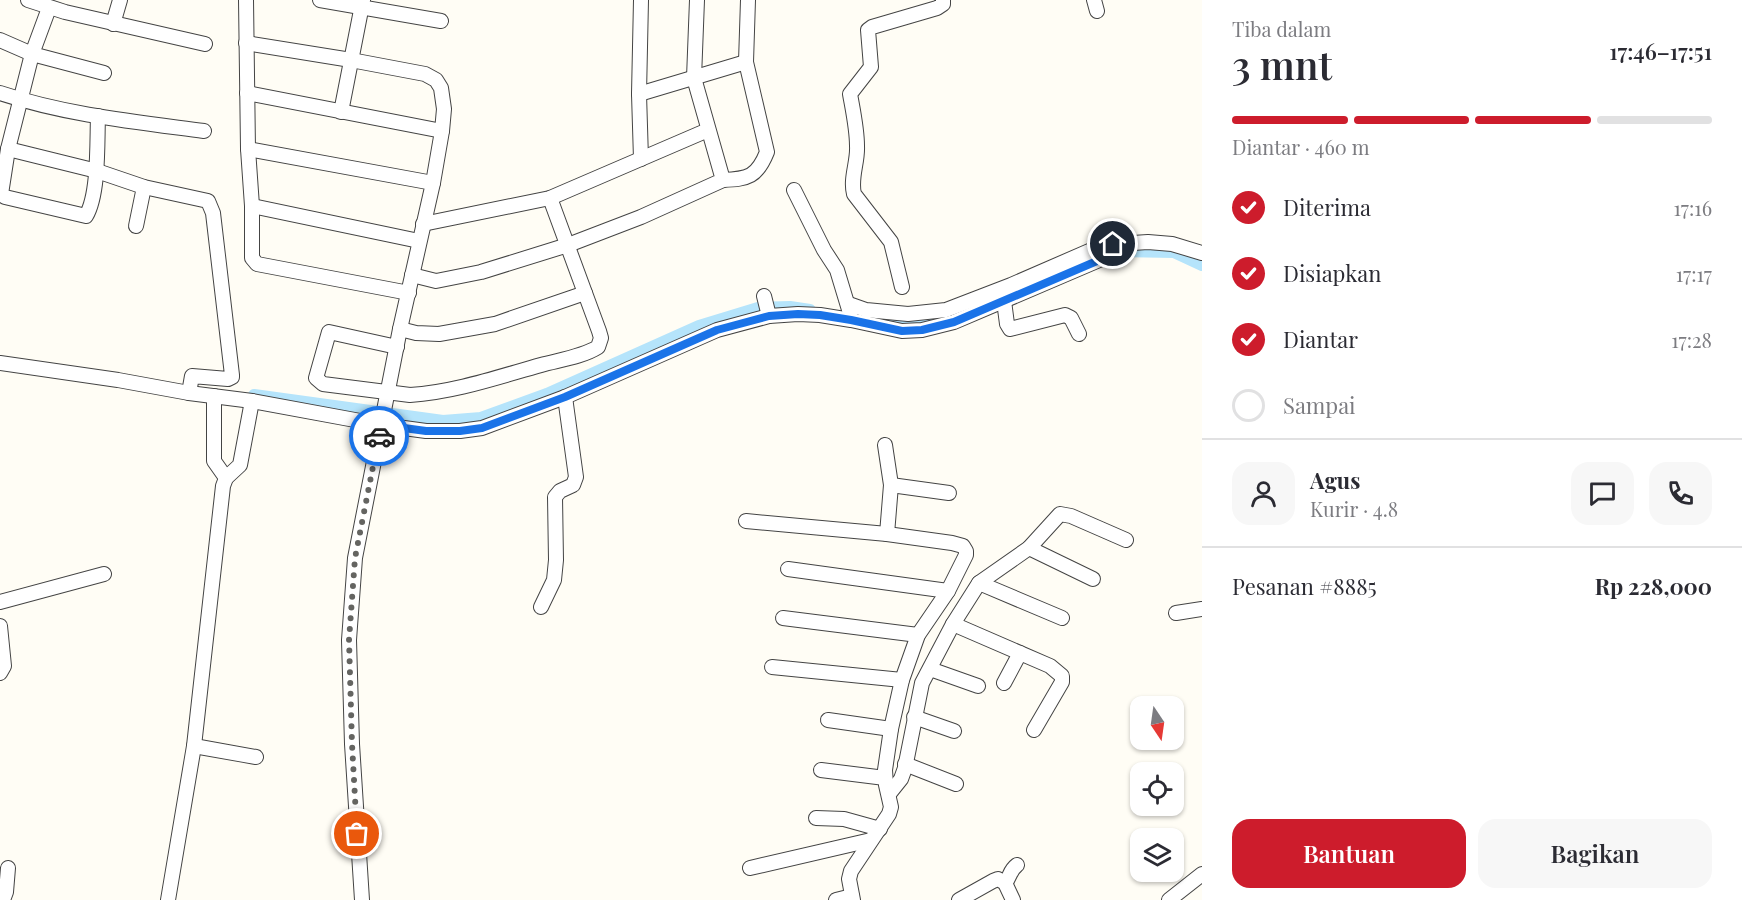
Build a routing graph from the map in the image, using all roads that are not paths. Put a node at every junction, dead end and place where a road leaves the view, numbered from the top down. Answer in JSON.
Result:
{"nodes":[{"id":1,"x":28,"y":0,"type":"edge"},
{"id":2,"x":120,"y":0,"type":"edge"},
{"id":3,"x":246,"y":0,"type":"edge"},
{"id":4,"x":320,"y":0,"type":"edge"},
{"id":5,"x":641,"y":0,"type":"edge"},
{"id":6,"x":697,"y":0,"type":"edge"},
{"id":7,"x":748,"y":0,"type":"edge"},
{"id":8,"x":943,"y":0,"type":"edge"},
{"id":9,"x":362,"y":4,"type":"edge"},
{"id":10,"x":67,"y":6,"type":"edge"},
{"id":11,"x":50,"y":8,"type":"junction"},
{"id":12,"x":441,"y":21,"type":"dead end"},
{"id":13,"x":113,"y":24,"type":"junction"},
{"id":14,"x":0,"y":40,"type":"edge"},
{"id":15,"x":246,"y":43,"type":"junction"},
{"id":16,"x":205,"y":44,"type":"dead end"},
{"id":17,"x":32,"y":54,"type":"junction"},
{"id":18,"x":351,"y":60,"type":"junction"},
{"id":19,"x":746,"y":62,"type":"junction"},
{"id":20,"x":104,"y":73,"type":"dead end"},
{"id":21,"x":694,"y":78,"type":"junction"},
{"id":22,"x":0,"y":93,"type":"edge"},
{"id":23,"x":247,"y":93,"type":"junction"},
{"id":24,"x":639,"y":94,"type":"junction"},
{"id":25,"x":21,"y":100,"type":"junction"},
{"id":26,"x":341,"y":112,"type":"junction"},
{"id":27,"x":98,"y":116,"type":"junction"},
{"id":28,"x":708,"y":130,"type":"junction"},
{"id":29,"x":204,"y":131,"type":"dead end"},
{"id":30,"x":442,"y":131,"type":"junction"},
{"id":31,"x":6,"y":144,"type":"edge"},
{"id":32,"x":248,"y":149,"type":"junction"},
{"id":33,"x":641,"y":159,"type":"junction"},
{"id":34,"x":97,"y":171,"type":"junction"},
{"id":35,"x":723,"y":180,"type":"junction"},
{"id":36,"x":433,"y":183,"type":"junction"},
{"id":37,"x":144,"y":187,"type":"junction"},
{"id":38,"x":794,"y":190,"type":"dead end"},
{"id":39,"x":550,"y":198,"type":"junction"},
{"id":40,"x":252,"y":206,"type":"junction"},
{"id":41,"x":423,"y":224,"type":"junction"},
{"id":42,"x":136,"y":226,"type":"dead end"},
{"id":43,"x":419,"y":241,"type":"junction"},
{"id":44,"x":568,"y":245,"type":"junction"},
{"id":45,"x":1103,"y":250,"type":"junction"},
{"id":46,"x":1202,"y":253,"type":"edge"},
{"id":47,"x":412,"y":275,"type":"junction"},
{"id":48,"x":409,"y":293,"type":"junction"},
{"id":49,"x":585,"y":293,"type":"junction"},
{"id":50,"x":1004,"y":301,"type":"junction"},
{"id":51,"x":850,"y":313,"type":"junction"},
{"id":52,"x":909,"y":322,"type":"junction"},
{"id":53,"x":400,"y":329,"type":"junction"},
{"id":54,"x":1079,"y":334,"type":"dead end"},
{"id":55,"x":397,"y":347,"type":"junction"},
{"id":56,"x":0,"y":363,"type":"edge"},
{"id":57,"x":190,"y":387,"type":"junction"},
{"id":58,"x":387,"y":395,"type":"junction"},
{"id":59,"x":214,"y":396,"type":"junction"},
{"id":60,"x":565,"y":397,"type":"junction"},
{"id":61,"x":252,"y":401,"type":"junction"},
{"id":62,"x":382,"y":421,"type":"junction"},
{"id":63,"x":885,"y":445,"type":"dead end"},
{"id":64,"x":226,"y":478,"type":"junction"},
{"id":65,"x":891,"y":485,"type":"junction"},
{"id":66,"x":949,"y":493,"type":"dead end"},
{"id":67,"x":746,"y":521,"type":"dead end"},
{"id":68,"x":887,"y":534,"type":"junction"},
{"id":69,"x":1126,"y":540,"type":"dead end"},
{"id":70,"x":1029,"y":548,"type":"junction"},
{"id":71,"x":788,"y":569,"type":"dead end"},
{"id":72,"x":104,"y":574,"type":"dead end"},
{"id":73,"x":1093,"y":579,"type":"dead end"},
{"id":74,"x":980,"y":583,"type":"junction"},
{"id":75,"x":948,"y":591,"type":"junction"},
{"id":76,"x":0,"y":602,"type":"edge"},
{"id":77,"x":541,"y":607,"type":"dead end"},
{"id":78,"x":1202,"y":609,"type":"edge"},
{"id":79,"x":1176,"y":613,"type":"dead end"},
{"id":80,"x":783,"y":618,"type":"dead end"},
{"id":81,"x":1062,"y":618,"type":"dead end"},
{"id":82,"x":953,"y":624,"type":"junction"},
{"id":83,"x":0,"y":626,"type":"edge"},
{"id":84,"x":918,"y":635,"type":"junction"},
{"id":85,"x":1020,"y":653,"type":"junction"},
{"id":86,"x":772,"y":667,"type":"dead end"},
{"id":87,"x":930,"y":669,"type":"junction"},
{"id":88,"x":0,"y":673,"type":"edge"},
{"id":89,"x":902,"y":680,"type":"junction"},
{"id":90,"x":1004,"y":683,"type":"dead end"},
{"id":91,"x":978,"y":686,"type":"dead end"},
{"id":92,"x":914,"y":717,"type":"junction"},
{"id":93,"x":828,"y":720,"type":"dead end"},
{"id":94,"x":891,"y":729,"type":"junction"},
{"id":95,"x":1034,"y":730,"type":"dead end"},
{"id":96,"x":954,"y":731,"type":"dead end"},
{"id":97,"x":194,"y":746,"type":"junction"},
{"id":98,"x":256,"y":757,"type":"dead end"},
{"id":99,"x":905,"y":764,"type":"junction"},
{"id":100,"x":821,"y":770,"type":"dead end"},
{"id":101,"x":885,"y":778,"type":"junction"},
{"id":102,"x":956,"y":784,"type":"dead end"},
{"id":103,"x":889,"y":794,"type":"junction"},
{"id":104,"x":816,"y":818,"type":"dead end"},
{"id":105,"x":876,"y":834,"type":"junction"},
{"id":106,"x":1017,"y":865,"type":"dead end"},
{"id":107,"x":8,"y":868,"type":"dead end"},
{"id":108,"x":750,"y":868,"type":"dead end"},
{"id":109,"x":1202,"y":874,"type":"edge"},
{"id":110,"x":1005,"y":883,"type":"junction"},
{"id":111,"x":853,"y":898,"type":"edge"},
{"id":112,"x":3,"y":900,"type":"edge"},
{"id":113,"x":168,"y":900,"type":"edge"},
{"id":114,"x":362,"y":900,"type":"edge"},
{"id":115,"x":836,"y":900,"type":"edge"},
{"id":116,"x":960,"y":900,"type":"edge"},
{"id":117,"x":1013,"y":900,"type":"edge"},
{"id":118,"x":1169,"y":900,"type":"edge"}],
"edges":[{"from":1,"to":11,"type":"street"},
{"from":2,"to":13,"type":"street"},
{"from":3,"to":15,"type":"street"},
{"from":4,"to":9,"type":"street"},
{"from":5,"to":24,"type":"street"},
{"from":6,"to":21,"type":"street"},
{"from":7,"to":19,"type":"street"},
{"from":8,"to":52,"type":"street"},
{"from":9,"to":12,"type":"street"},
{"from":9,"to":18,"type":"street"},
{"from":10,"to":11,"type":"street"},
{"from":10,"to":13,"type":"street"},
{"from":11,"to":17,"type":"street"},
{"from":13,"to":16,"type":"street"},
{"from":14,"to":17,"type":"street"},
{"from":15,"to":18,"type":"street"},
{"from":15,"to":23,"type":"street"},
{"from":17,"to":20,"type":"street"},
{"from":17,"to":25,"type":"street"},
{"from":18,"to":26,"type":"street"},
{"from":18,"to":30,"type":"street"},
{"from":19,"to":21,"type":"street"},
{"from":19,"to":35,"type":"street"},
{"from":21,"to":24,"type":"street"},
{"from":21,"to":28,"type":"street"},
{"from":22,"to":25,"type":"street"},
{"from":23,"to":26,"type":"street"},
{"from":23,"to":32,"type":"street"},
{"from":24,"to":33,"type":"street"},
{"from":25,"to":27,"type":"street"},
{"from":25,"to":31,"type":"street"},
{"from":26,"to":30,"type":"street"},
{"from":27,"to":29,"type":"street"},
{"from":27,"to":34,"type":"street"},
{"from":28,"to":33,"type":"street"},
{"from":28,"to":35,"type":"street"},
{"from":30,"to":36,"type":"street"},
{"from":31,"to":34,"type":"street"},
{"from":31,"to":34,"type":"street"},
{"from":32,"to":36,"type":"street"},
{"from":32,"to":40,"type":"street"},
{"from":33,"to":39,"type":"street"},
{"from":34,"to":37,"type":"street"},
{"from":35,"to":44,"type":"street"},
{"from":36,"to":41,"type":"street"},
{"from":37,"to":42,"type":"street"},
{"from":37,"to":57,"type":"street"},
{"from":38,"to":51,"type":"street"},
{"from":39,"to":41,"type":"street"},
{"from":39,"to":44,"type":"street"},
{"from":40,"to":43,"type":"street"},
{"from":40,"to":48,"type":"street"},
{"from":41,"to":43,"type":"street"},
{"from":43,"to":47,"type":"street"},
{"from":44,"to":47,"type":"street"},
{"from":44,"to":49,"type":"street"},
{"from":45,"to":46,"type":"street"},
{"from":45,"to":50,"type":"street"},
{"from":45,"to":52,"type":"street"},
{"from":47,"to":48,"type":"street"},
{"from":48,"to":53,"type":"street"},
{"from":49,"to":53,"type":"street"},
{"from":49,"to":58,"type":"street"},
{"from":50,"to":52,"type":"street"},
{"from":50,"to":54,"type":"street"},
{"from":51,"to":52,"type":"street"},
{"from":51,"to":60,"type":"street"},
{"from":53,"to":55,"type":"street"},
{"from":55,"to":58,"type":"street"},
{"from":55,"to":58,"type":"street"},
{"from":56,"to":57,"type":"street"},
{"from":57,"to":59,"type":"street"},
{"from":58,"to":62,"type":"street"},
{"from":59,"to":61,"type":"street"},
{"from":59,"to":64,"type":"street"},
{"from":60,"to":62,"type":"street"},
{"from":60,"to":77,"type":"street"},
{"from":61,"to":62,"type":"street"},
{"from":61,"to":64,"type":"street"},
{"from":62,"to":114,"type":"street"},
{"from":63,"to":65,"type":"street"},
{"from":64,"to":97,"type":"street"},
{"from":65,"to":66,"type":"street"},
{"from":65,"to":68,"type":"street"},
{"from":67,"to":68,"type":"street"},
{"from":68,"to":75,"type":"street"},
{"from":69,"to":70,"type":"street"},
{"from":70,"to":73,"type":"street"},
{"from":70,"to":74,"type":"street"},
{"from":71,"to":75,"type":"street"},
{"from":72,"to":76,"type":"street"},
{"from":74,"to":81,"type":"street"},
{"from":74,"to":82,"type":"street"},
{"from":75,"to":84,"type":"street"},
{"from":78,"to":79,"type":"street"},
{"from":80,"to":84,"type":"street"},
{"from":82,"to":85,"type":"street"},
{"from":82,"to":87,"type":"street"},
{"from":83,"to":88,"type":"street"},
{"from":84,"to":89,"type":"street"},
{"from":85,"to":90,"type":"street"},
{"from":85,"to":95,"type":"street"},
{"from":86,"to":89,"type":"street"},
{"from":87,"to":91,"type":"street"},
{"from":87,"to":92,"type":"street"},
{"from":89,"to":94,"type":"street"},
{"from":92,"to":96,"type":"street"},
{"from":92,"to":99,"type":"street"},
{"from":93,"to":94,"type":"street"},
{"from":94,"to":101,"type":"street"},
{"from":97,"to":98,"type":"street"},
{"from":97,"to":113,"type":"street"},
{"from":99,"to":102,"type":"street"},
{"from":99,"to":103,"type":"street"},
{"from":100,"to":101,"type":"street"},
{"from":101,"to":103,"type":"street"},
{"from":103,"to":105,"type":"street"},
{"from":104,"to":105,"type":"street"},
{"from":105,"to":108,"type":"street"},
{"from":105,"to":111,"type":"street"},
{"from":106,"to":110,"type":"street"},
{"from":107,"to":112,"type":"street"},
{"from":109,"to":118,"type":"street"},
{"from":110,"to":116,"type":"street"},
{"from":110,"to":117,"type":"street"},
{"from":111,"to":115,"type":"street"}]}
